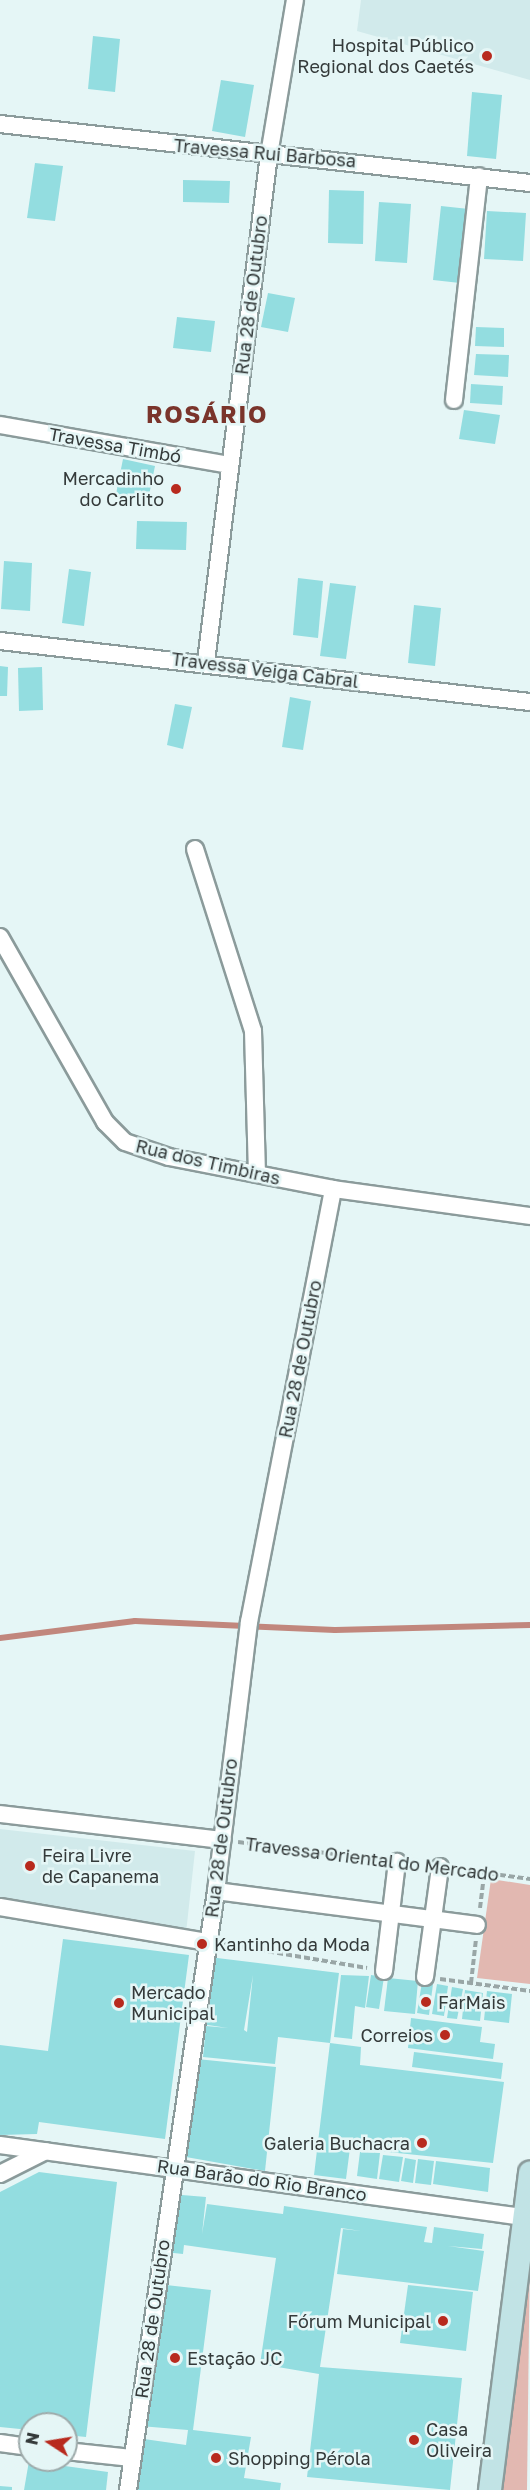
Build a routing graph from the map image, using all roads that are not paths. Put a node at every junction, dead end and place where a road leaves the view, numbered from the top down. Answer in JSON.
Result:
{"nodes":[{"id":1,"x":295,"y":0,"type":"edge"},
{"id":2,"x":0,"y":124,"type":"edge"},
{"id":3,"x":269,"y":155,"type":"junction"},
{"id":4,"x":479,"y":176,"type":"junction"},
{"id":5,"x":530,"y":183,"type":"edge"},
{"id":6,"x":454,"y":400,"type":"dead end"},
{"id":7,"x":0,"y":425,"type":"edge"},
{"id":8,"x":230,"y":465,"type":"junction"},
{"id":9,"x":0,"y":641,"type":"edge"},
{"id":10,"x":206,"y":662,"type":"junction"},
{"id":11,"x":530,"y":702,"type":"edge"},
{"id":12,"x":195,"y":849,"type":"dead end"},
{"id":13,"x":0,"y":938,"type":"edge"},
{"id":14,"x":258,"y":1174,"type":"junction"},
{"id":15,"x":333,"y":1189,"type":"junction"},
{"id":16,"x":530,"y":1216,"type":"edge"},
{"id":17,"x":0,"y":1814,"type":"edge"},
{"id":18,"x":222,"y":1840,"type":"junction"},
{"id":19,"x":397,"y":1862,"type":"road end"},
{"id":20,"x":440,"y":1867,"type":"road end"},
{"id":21,"x":216,"y":1891,"type":"junction"},
{"id":22,"x":0,"y":1907,"type":"edge"},
{"id":23,"x":390,"y":1915,"type":"junction"},
{"id":24,"x":432,"y":1921,"type":"junction"},
{"id":25,"x":477,"y":1925,"type":"dead end"},
{"id":26,"x":208,"y":1942,"type":"junction"},
{"id":27,"x":384,"y":1971,"type":"dead end"},
{"id":28,"x":425,"y":1977,"type":"dead end"},
{"id":29,"x":0,"y":2145,"type":"edge"},
{"id":30,"x":46,"y":2151,"type":"junction"},
{"id":31,"x":174,"y":2167,"type":"junction"},
{"id":32,"x":530,"y":2173,"type":"edge"},
{"id":33,"x":0,"y":2174,"type":"edge"},
{"id":34,"x":527,"y":2217,"type":"edge"},
{"id":35,"x":0,"y":2443,"type":"edge"},
{"id":36,"x":18,"y":2445,"type":"edge"},
{"id":37,"x":78,"y":2452,"type":"edge"},
{"id":38,"x":132,"y":2458,"type":"junction"},
{"id":39,"x":128,"y":2490,"type":"edge"},
{"id":40,"x":490,"y":2490,"type":"edge"}],
"edges":[{"from":1,"to":3,"type":"street","name":"Rua 28 de Outubro"},
{"from":2,"to":3,"type":"street","name":"Travessa Rui Barbosa"},
{"from":3,"to":4,"type":"street","name":"Travessa Rui Barbosa"},
{"from":3,"to":8,"type":"street","name":"Rua 28 de Outubro"},
{"from":4,"to":5,"type":"street","name":"Travessa Rui Barbosa"},
{"from":4,"to":6,"type":"street"},
{"from":7,"to":8,"type":"street","name":"Travessa Timbó"},
{"from":8,"to":10,"type":"street","name":"Rua 28 de Outubro"},
{"from":9,"to":10,"type":"street","name":"Travessa Veiga Cabral"},
{"from":10,"to":11,"type":"street","name":"Travessa Veiga Cabral"},
{"from":12,"to":14,"type":"street"},
{"from":13,"to":14,"type":"street","name":"Rua dos Timbiras"},
{"from":14,"to":15,"type":"street","name":"Rua dos Timbiras"},
{"from":15,"to":16,"type":"street","name":"Rua dos Timbiras"},
{"from":15,"to":18,"type":"street","name":"Rua 28 de Outubro"},
{"from":17,"to":18,"type":"street","name":"Travessa Oriental do Mercado"},
{"from":18,"to":21,"type":"street","name":"Rua 28 de Outubro"},
{"from":19,"to":23,"type":"street"},
{"from":20,"to":24,"type":"street"},
{"from":21,"to":23,"type":"street"},
{"from":21,"to":26,"type":"street","name":"Rua 28 de Outubro"},
{"from":22,"to":26,"type":"street"},
{"from":23,"to":24,"type":"street"},
{"from":23,"to":27,"type":"street"},
{"from":24,"to":25,"type":"street"},
{"from":24,"to":28,"type":"street"},
{"from":26,"to":31,"type":"street","name":"Rua 28 de Outubro"},
{"from":29,"to":30,"type":"street","name":"Rua Barão do Rio Branco"},
{"from":30,"to":31,"type":"street","name":"Rua Barão do Rio Branco"},
{"from":30,"to":33,"type":"street"},
{"from":31,"to":34,"type":"street","name":"Rua Barão do Rio Branco"},
{"from":31,"to":38,"type":"street","name":"Rua 28 de Outubro"},
{"from":32,"to":34,"type":"street"},
{"from":34,"to":40,"type":"street"},
{"from":35,"to":36,"type":"street"},
{"from":37,"to":38,"type":"street"},
{"from":38,"to":39,"type":"street","name":"Rua 28 de Outubro"}]}
